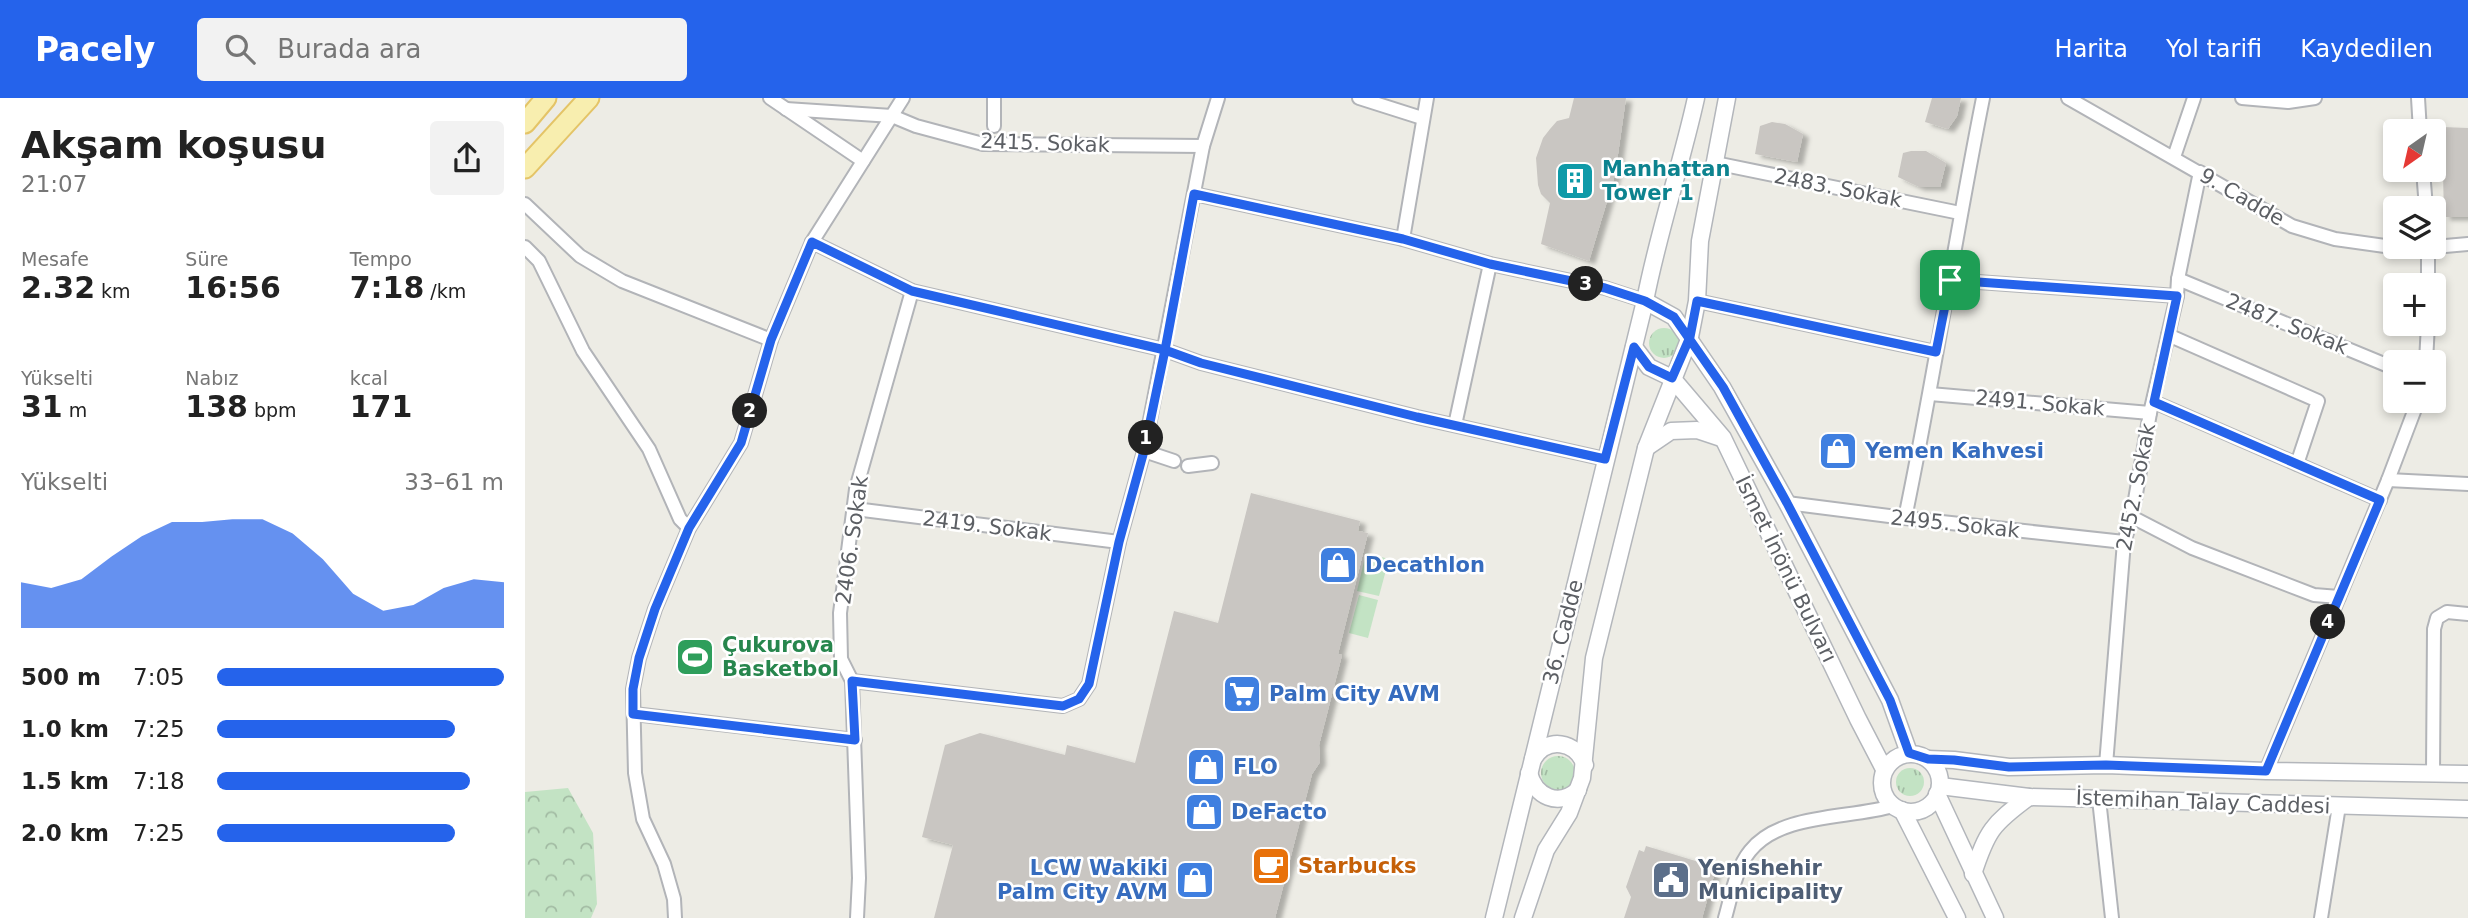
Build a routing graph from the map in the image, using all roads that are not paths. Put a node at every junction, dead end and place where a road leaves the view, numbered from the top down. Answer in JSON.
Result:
{"nodes":[{"id":1,"x":589,"y":98,"type":"edge"},
{"id":2,"x":770,"y":98,"type":"edge"},
{"id":3,"x":903,"y":98,"type":"edge"},
{"id":4,"x":994,"y":98,"type":"edge"},
{"id":5,"x":1218,"y":98,"type":"edge"},
{"id":6,"x":1359,"y":98,"type":"edge"},
{"id":7,"x":1427,"y":98,"type":"edge"},
{"id":8,"x":1696,"y":98,"type":"edge"},
{"id":9,"x":1727,"y":98,"type":"edge"},
{"id":10,"x":1983,"y":98,"type":"edge"},
{"id":11,"x":2068,"y":98,"type":"edge"},
{"id":12,"x":2194,"y":98,"type":"edge"},
{"id":13,"x":2242,"y":98,"type":"edge"},
{"id":14,"x":2315,"y":98,"type":"edge"},
{"id":15,"x":2418,"y":98,"type":"edge"},
{"id":16,"x":545,"y":100,"type":"edge"},
{"id":17,"x":786,"y":109,"type":"junction"},
{"id":18,"x":525,"y":113,"type":"edge"},
{"id":19,"x":892,"y":116,"type":"junction"},
{"id":20,"x":1422,"y":117,"type":"junction"},
{"id":21,"x":2419,"y":119,"type":"edge"},
{"id":22,"x":525,"y":122,"type":"edge"},
{"id":23,"x":994,"y":126,"type":"dead end"},
{"id":24,"x":1203,"y":146,"type":"junction"},
{"id":25,"x":2174,"y":157,"type":"junction"},
{"id":26,"x":863,"y":161,"type":"junction"},
{"id":27,"x":1715,"y":163,"type":"junction"},
{"id":28,"x":525,"y":168,"type":"edge"},
{"id":29,"x":2200,"y":172,"type":"junction"},
{"id":30,"x":1194,"y":194,"type":"junction"},
{"id":31,"x":525,"y":204,"type":"edge"},
{"id":32,"x":1960,"y":213,"type":"junction"},
{"id":33,"x":1403,"y":239,"type":"junction"},
{"id":34,"x":812,"y":242,"type":"junction"},
{"id":35,"x":2468,"y":244,"type":"edge"},
{"id":36,"x":2383,"y":246,"type":"edge"},
{"id":37,"x":2446,"y":246,"type":"edge"},
{"id":38,"x":525,"y":247,"type":"edge"},
{"id":39,"x":1490,"y":264,"type":"junction"},
{"id":40,"x":2178,"y":279,"type":"junction"},
{"id":41,"x":1950,"y":280,"type":"junction"},
{"id":42,"x":912,"y":291,"type":"junction"},
{"id":43,"x":2177,"y":296,"type":"junction"},
{"id":44,"x":1645,"y":301,"type":"junction"},
{"id":45,"x":1697,"y":301,"type":"junction"},
{"id":46,"x":2168,"y":335,"type":"junction"},
{"id":47,"x":1690,"y":337,"type":"junction"},
{"id":48,"x":771,"y":340,"type":"junction"},
{"id":49,"x":1634,"y":347,"type":"junction"},
{"id":50,"x":1165,"y":350,"type":"junction"},
{"id":51,"x":1936,"y":352,"type":"junction"},
{"id":52,"x":2383,"y":364,"type":"edge"},
{"id":53,"x":1672,"y":378,"type":"junction"},
{"id":54,"x":1930,"y":394,"type":"junction"},
{"id":55,"x":2152,"y":407,"type":"junction"},
{"id":56,"x":2413,"y":413,"type":"edge"},
{"id":57,"x":1455,"y":425,"type":"junction"},
{"id":58,"x":1723,"y":438,"type":"junction"},
{"id":59,"x":1646,"y":447,"type":"junction"},
{"id":60,"x":1144,"y":451,"type":"junction"},
{"id":61,"x":1605,"y":459,"type":"junction"},
{"id":62,"x":1174,"y":461,"type":"dead end"},
{"id":63,"x":1212,"y":463,"type":"dead end"},
{"id":64,"x":2297,"y":464,"type":"junction"},
{"id":65,"x":1188,"y":466,"type":"dead end"},
{"id":66,"x":2388,"y":480,"type":"junction"},
{"id":67,"x":2468,"y":484,"type":"edge"},
{"id":68,"x":2380,"y":500,"type":"junction"},
{"id":69,"x":1787,"y":503,"type":"junction"},
{"id":70,"x":855,"y":509,"type":"junction"},
{"id":71,"x":2132,"y":517,"type":"junction"},
{"id":72,"x":1905,"y":518,"type":"junction"},
{"id":73,"x":689,"y":528,"type":"junction"},
{"id":74,"x":1119,"y":542,"type":"junction"},
{"id":75,"x":2123,"y":542,"type":"junction"},
{"id":76,"x":2339,"y":597,"type":"junction"},
{"id":77,"x":2468,"y":614,"type":"edge"},
{"id":78,"x":852,"y":681,"type":"junction"},
{"id":79,"x":633,"y":714,"type":"junction"},
{"id":80,"x":855,"y":740,"type":"junction"},
{"id":81,"x":1909,"y":753,"type":"junction"},
{"id":82,"x":1928,"y":759,"type":"junction"},
{"id":83,"x":1585,"y":765,"type":"junction"},
{"id":84,"x":2106,"y":765,"type":"junction"},
{"id":85,"x":1530,"y":767,"type":"junction"},
{"id":86,"x":1884,"y":769,"type":"junction"},
{"id":87,"x":2266,"y":771,"type":"junction"},
{"id":88,"x":2433,"y":773,"type":"junction"},
{"id":89,"x":2468,"y":774,"type":"edge"},
{"id":90,"x":1578,"y":790,"type":"junction"},
{"id":91,"x":1938,"y":790,"type":"junction"},
{"id":92,"x":2029,"y":797,"type":"junction"},
{"id":93,"x":2099,"y":799,"type":"junction"},
{"id":94,"x":2339,"y":806,"type":"junction"},
{"id":95,"x":1897,"y":808,"type":"junction"},
{"id":96,"x":2468,"y":809,"type":"edge"},
{"id":97,"x":1973,"y":874,"type":"junction"},
{"id":98,"x":674,"y":918,"type":"edge"},
{"id":99,"x":857,"y":918,"type":"edge"},
{"id":100,"x":1494,"y":918,"type":"edge"},
{"id":101,"x":1523,"y":918,"type":"edge"},
{"id":102,"x":1724,"y":918,"type":"edge"},
{"id":103,"x":1957,"y":918,"type":"edge"},
{"id":104,"x":1995,"y":918,"type":"edge"},
{"id":105,"x":2112,"y":918,"type":"edge"},
{"id":106,"x":2321,"y":918,"type":"edge"}],
"edges":[{"from":1,"to":28,"type":"main road"},
{"from":2,"to":17,"type":"street"},
{"from":3,"to":19,"type":"street"},
{"from":4,"to":23,"type":"street"},
{"from":5,"to":24,"type":"street"},
{"from":6,"to":20,"type":"street"},
{"from":7,"to":20,"type":"street"},
{"from":8,"to":44,"type":"main road"},
{"from":9,"to":27,"type":"main road"},
{"from":10,"to":32,"type":"street"},
{"from":11,"to":25,"type":"street","name":"9. Cadde"},
{"from":12,"to":25,"type":"street"},
{"from":13,"to":14,"type":"street"},
{"from":15,"to":21,"type":"street"},
{"from":16,"to":18,"type":"street"},
{"from":16,"to":22,"type":"main road"},
{"from":17,"to":19,"type":"street","name":"2415. Sokak"},
{"from":17,"to":26,"type":"street"},
{"from":19,"to":24,"type":"street","name":"2415. Sokak"},
{"from":19,"to":26,"type":"street"},
{"from":20,"to":33,"type":"street"},
{"from":24,"to":30,"type":"street"},
{"from":25,"to":29,"type":"street","name":"9. Cadde"},
{"from":26,"to":34,"type":"street"},
{"from":27,"to":32,"type":"street","name":"2483. Sokak"},
{"from":27,"to":45,"type":"main road"},
{"from":29,"to":36,"type":"street","name":"9. Cadde"},
{"from":29,"to":40,"type":"street","name":"2452. Sokak"},
{"from":30,"to":33,"type":"street"},
{"from":30,"to":50,"type":"street"},
{"from":31,"to":48,"type":"street"},
{"from":32,"to":41,"type":"street"},
{"from":33,"to":39,"type":"street"},
{"from":34,"to":42,"type":"street"},
{"from":34,"to":48,"type":"street"},
{"from":35,"to":37,"type":"street","name":"9. Cadde"},
{"from":38,"to":73,"type":"street"},
{"from":39,"to":44,"type":"street"},
{"from":39,"to":57,"type":"street"},
{"from":40,"to":43,"type":"street","name":"2452. Sokak"},
{"from":40,"to":52,"type":"street","name":"2487. Sokak"},
{"from":41,"to":43,"type":"street"},
{"from":41,"to":51,"type":"street"},
{"from":42,"to":50,"type":"street"},
{"from":42,"to":70,"type":"street","name":"2406. Sokak"},
{"from":43,"to":46,"type":"street","name":"2452. Sokak"},
{"from":44,"to":47,"type":"main road","name":"İsmet İnönü Bulvarı"},
{"from":44,"to":49,"type":"main road"},
{"from":45,"to":47,"type":"main road"},
{"from":45,"to":51,"type":"street"},
{"from":46,"to":55,"type":"street","name":"2452. Sokak"},
{"from":46,"to":64,"type":"street"},
{"from":47,"to":53,"type":"main road"},
{"from":47,"to":69,"type":"main road","name":"İsmet İnönü Bulvarı"},
{"from":48,"to":73,"type":"street"},
{"from":49,"to":53,"type":"main road","name":"İsmet İnönü Bulvarı"},
{"from":49,"to":61,"type":"main road","name":"36. Cadde"},
{"from":50,"to":57,"type":"street"},
{"from":50,"to":60,"type":"street"},
{"from":51,"to":54,"type":"street"},
{"from":53,"to":58,"type":"main road","name":"İsmet İnönü Bulvarı"},
{"from":53,"to":59,"type":"main road"},
{"from":54,"to":55,"type":"street","name":"2491. Sokak"},
{"from":54,"to":72,"type":"street"},
{"from":55,"to":64,"type":"street","name":"2491. Sokak"},
{"from":55,"to":71,"type":"street","name":"2452. Sokak"},
{"from":56,"to":66,"type":"street"},
{"from":57,"to":61,"type":"street"},
{"from":58,"to":59,"type":"main road"},
{"from":58,"to":86,"type":"main road","name":"İsmet İnönü Bulvarı"},
{"from":59,"to":83,"type":"main road"},
{"from":60,"to":62,"type":"street"},
{"from":60,"to":74,"type":"street"},
{"from":61,"to":85,"type":"main road","name":"36. Cadde"},
{"from":63,"to":65,"type":"street"},
{"from":64,"to":68,"type":"street","name":"2491. Sokak"},
{"from":66,"to":67,"type":"street"},
{"from":66,"to":68,"type":"street"},
{"from":68,"to":76,"type":"street"},
{"from":69,"to":72,"type":"street","name":"2495. Sokak"},
{"from":69,"to":81,"type":"main road","name":"İsmet İnönü Bulvarı"},
{"from":70,"to":74,"type":"street","name":"2419. Sokak"},
{"from":70,"to":78,"type":"street","name":"2406. Sokak"},
{"from":71,"to":75,"type":"street","name":"2452. Sokak"},
{"from":71,"to":76,"type":"street"},
{"from":72,"to":75,"type":"street","name":"2495. Sokak"},
{"from":73,"to":79,"type":"street"},
{"from":74,"to":78,"type":"street"},
{"from":75,"to":84,"type":"street","name":"2452. Sokak"},
{"from":76,"to":87,"type":"street"},
{"from":77,"to":88,"type":"street"},
{"from":78,"to":80,"type":"street","name":"2406. Sokak"},
{"from":79,"to":80,"type":"street"},
{"from":79,"to":98,"type":"street"},
{"from":80,"to":99,"type":"street","name":"2406. Sokak"},
{"from":81,"to":82,"type":"main road"},
{"from":81,"to":86,"type":"main road"},
{"from":82,"to":84,"type":"main road","name":"İstemihan Talay Caddesi"},
{"from":82,"to":91,"type":"main road"},
{"from":83,"to":85,"type":"main road"},
{"from":83,"to":90,"type":"main road"},
{"from":84,"to":87,"type":"main road","name":"İstemihan Talay Caddesi"},
{"from":85,"to":90,"type":"main road"},
{"from":85,"to":100,"type":"main road","name":"36. Cadde"},
{"from":86,"to":95,"type":"main road"},
{"from":87,"to":88,"type":"main road","name":"İstemihan Talay Caddesi"},
{"from":88,"to":89,"type":"main road","name":"İstemihan Talay Caddesi"},
{"from":90,"to":101,"type":"main road"},
{"from":91,"to":92,"type":"main road","name":"İstemihan Talay Caddesi"},
{"from":91,"to":95,"type":"main road"},
{"from":91,"to":97,"type":"main road"},
{"from":92,"to":93,"type":"main road","name":"İstemihan Talay Caddesi"},
{"from":92,"to":97,"type":"main road"},
{"from":93,"to":94,"type":"main road","name":"İstemihan Talay Caddesi"},
{"from":93,"to":105,"type":"street"},
{"from":94,"to":96,"type":"main road","name":"İstemihan Talay Caddesi"},
{"from":94,"to":106,"type":"street"},
{"from":95,"to":102,"type":"street"},
{"from":95,"to":103,"type":"main road"},
{"from":97,"to":104,"type":"main road"}]}
